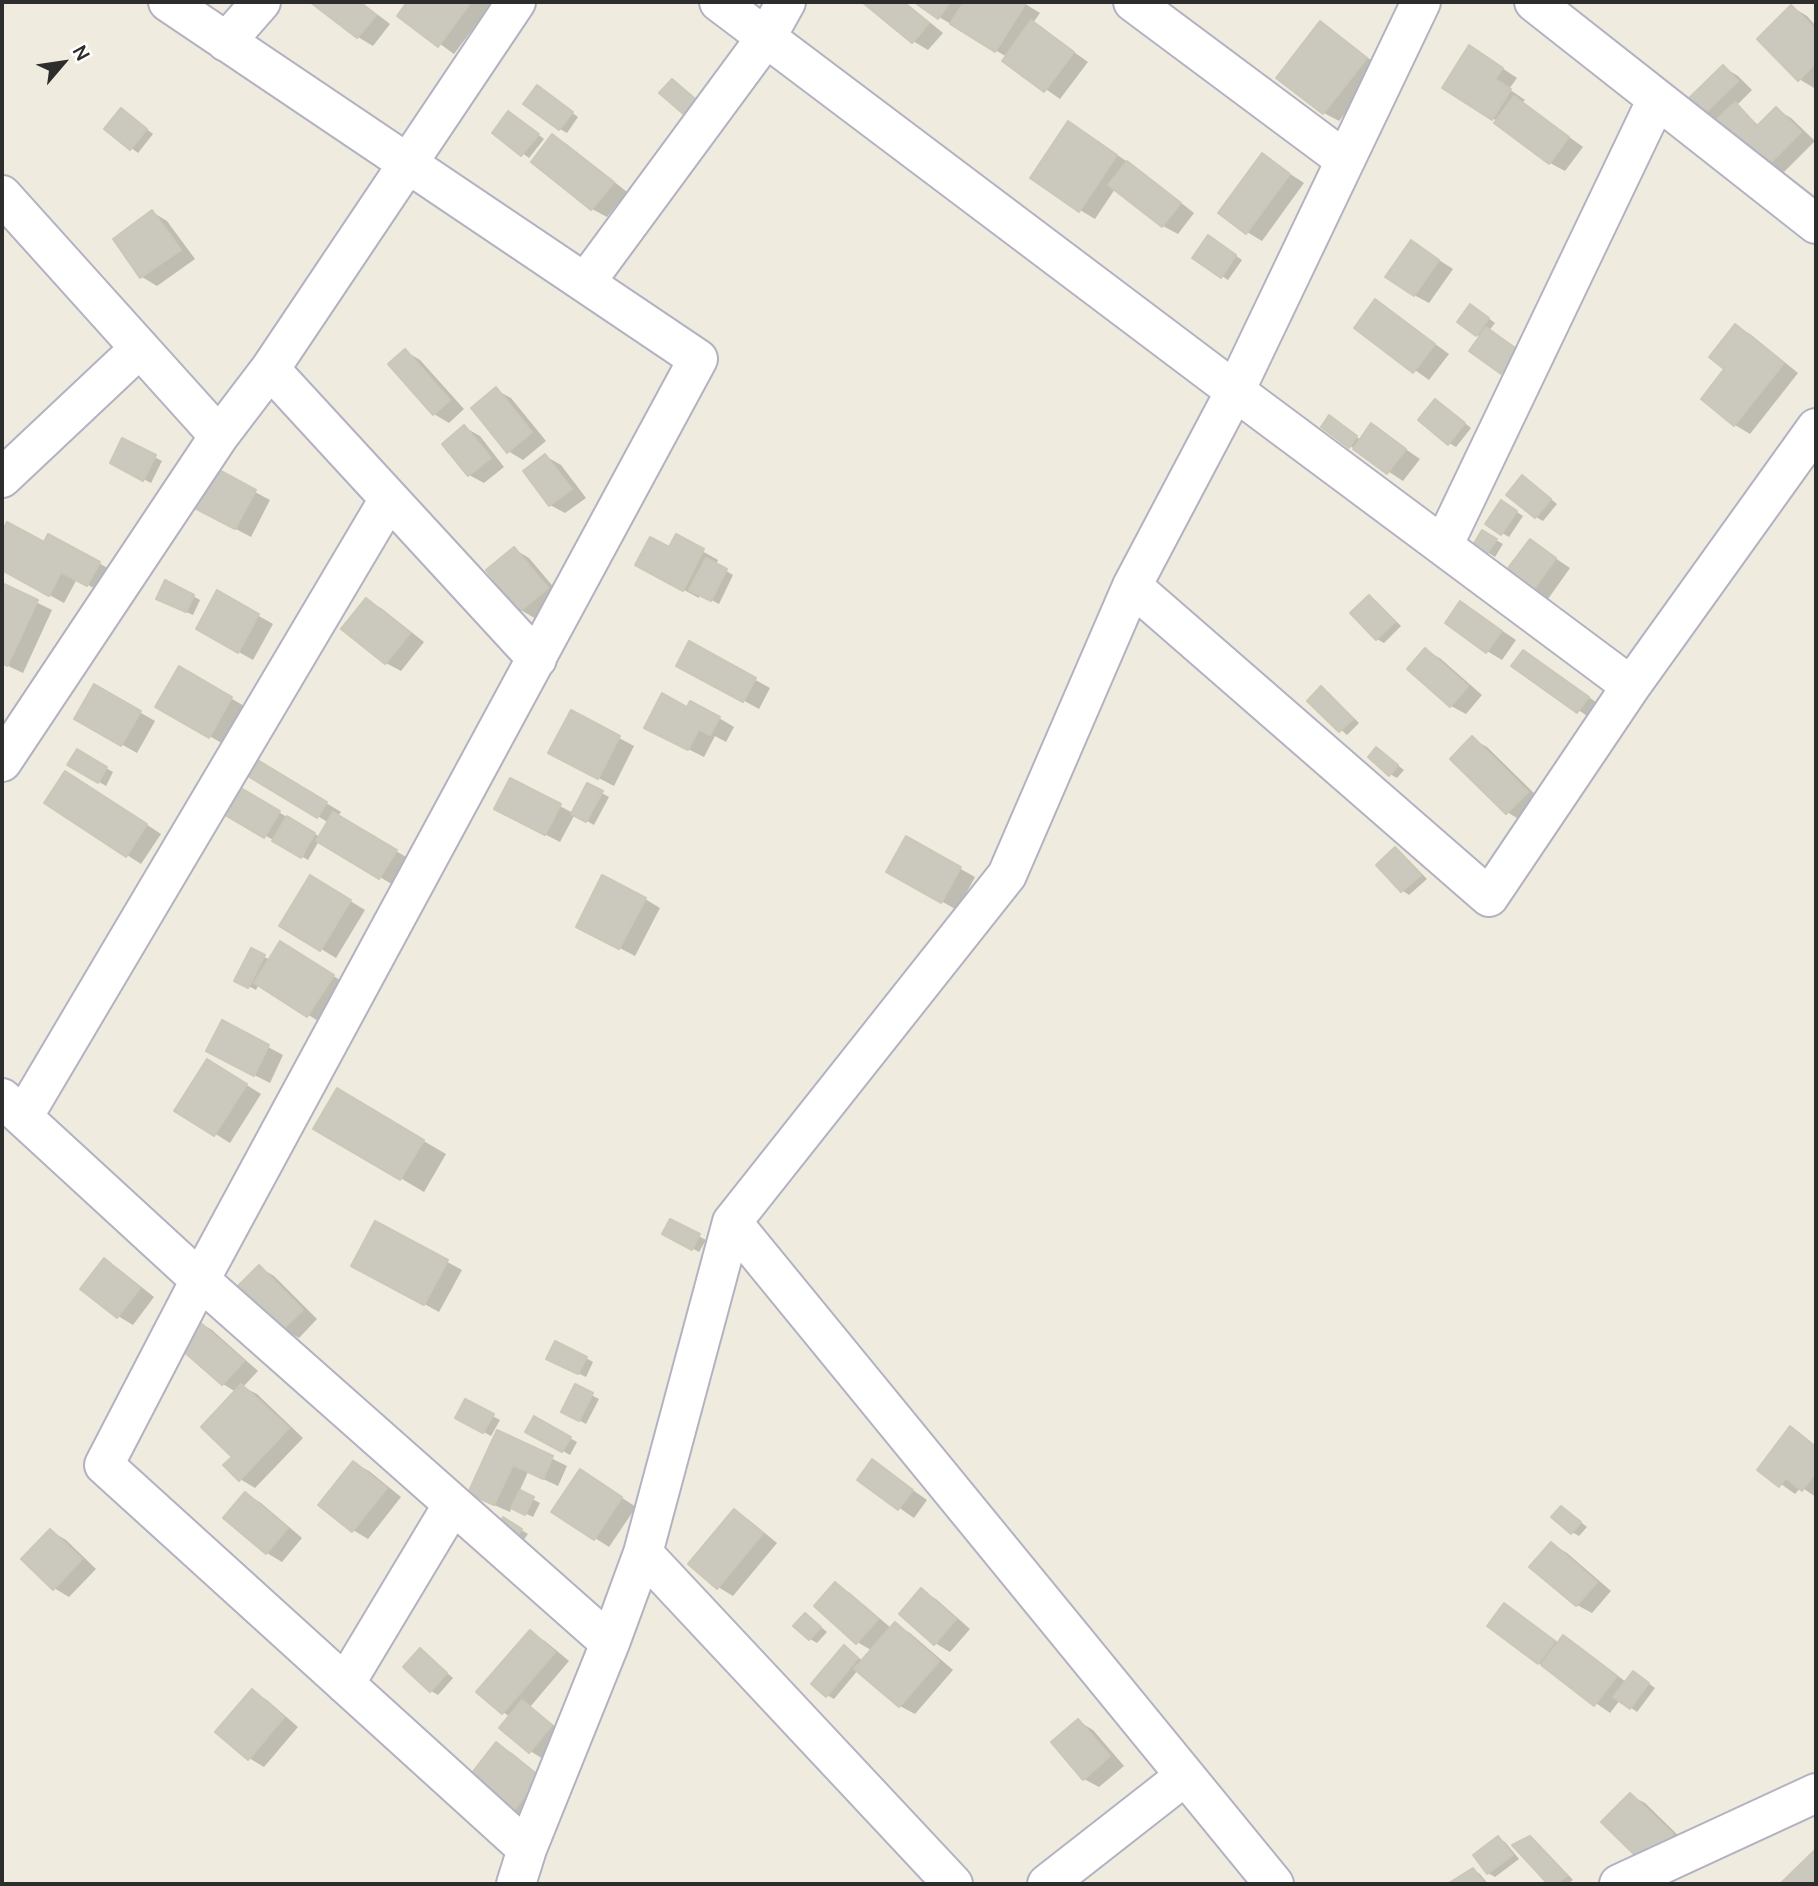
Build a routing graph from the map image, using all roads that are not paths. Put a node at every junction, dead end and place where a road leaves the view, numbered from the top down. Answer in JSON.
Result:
{"nodes":[{"id":1,"x":168,"y":2,"type":"edge"},
{"id":2,"x":261,"y":2,"type":"edge"},
{"id":3,"x":516,"y":2,"type":"edge"},
{"id":4,"x":719,"y":2,"type":"edge"},
{"id":5,"x":786,"y":2,"type":"edge"},
{"id":6,"x":1133,"y":2,"type":"edge"},
{"id":7,"x":1421,"y":2,"type":"edge"},
{"id":8,"x":1534,"y":2,"type":"edge"},
{"id":9,"x":1574,"y":15,"type":"edge"},
{"id":10,"x":767,"y":36,"type":"junction"},
{"id":11,"x":226,"y":42,"type":"junction"},
{"id":12,"x":1657,"y":99,"type":"junction"},
{"id":13,"x":1345,"y":160,"type":"junction"},
{"id":14,"x":408,"y":165,"type":"junction"},
{"id":15,"x":2,"y":195,"type":"edge"},
{"id":16,"x":1816,"y":224,"type":"edge"},
{"id":17,"x":585,"y":283,"type":"junction"},
{"id":18,"x":140,"y":348,"type":"junction"},
{"id":19,"x":270,"y":369,"type":"junction"},
{"id":20,"x":1235,"y":391,"type":"junction"},
{"id":21,"x":1816,"y":428,"type":"edge"},
{"id":22,"x":219,"y":436,"type":"junction"},
{"id":23,"x":2,"y":478,"type":"edge"},
{"id":24,"x":389,"y":499,"type":"junction"},
{"id":25,"x":1443,"y":546,"type":"junction"},
{"id":26,"x":1132,"y":586,"type":"junction"},
{"id":27,"x":537,"y":659,"type":"junction"},
{"id":28,"x":1631,"y":686,"type":"junction"},
{"id":29,"x":2,"y":762,"type":"edge"},
{"id":30,"x":12,"y":1107,"type":"edge"},
{"id":31,"x":732,"y":1222,"type":"junction"},
{"id":32,"x":200,"y":1280,"type":"junction"},
{"id":33,"x":453,"y":1504,"type":"junction"},
{"id":34,"x":643,"y":1553,"type":"junction"},
{"id":35,"x":610,"y":1643,"type":"junction"},
{"id":36,"x":345,"y":1684,"type":"junction"},
{"id":37,"x":1185,"y":1776,"type":"junction"},
{"id":38,"x":1816,"y":1793,"type":"edge"},
{"id":39,"x":527,"y":1849,"type":"junction"},
{"id":40,"x":516,"y":1884,"type":"edge"},
{"id":41,"x":953,"y":1884,"type":"edge"},
{"id":42,"x":1047,"y":1884,"type":"edge"},
{"id":43,"x":1274,"y":1884,"type":"edge"},
{"id":44,"x":1619,"y":1884,"type":"edge"}],
"edges":[{"from":1,"to":11,"type":"street"},
{"from":2,"to":11,"type":"street"},
{"from":3,"to":14,"type":"street"},
{"from":4,"to":10,"type":"street"},
{"from":5,"to":10,"type":"street"},
{"from":6,"to":13,"type":"street"},
{"from":7,"to":13,"type":"street"},
{"from":8,"to":9,"type":"street"},
{"from":9,"to":12,"type":"street"},
{"from":10,"to":17,"type":"street"},
{"from":10,"to":20,"type":"street"},
{"from":11,"to":14,"type":"street"},
{"from":12,"to":16,"type":"street"},
{"from":12,"to":25,"type":"street"},
{"from":13,"to":20,"type":"street"},
{"from":14,"to":17,"type":"street"},
{"from":14,"to":19,"type":"street"},
{"from":15,"to":18,"type":"street"},
{"from":17,"to":27,"type":"street"},
{"from":18,"to":22,"type":"street"},
{"from":18,"to":23,"type":"street"},
{"from":19,"to":22,"type":"street"},
{"from":19,"to":24,"type":"street"},
{"from":20,"to":25,"type":"street"},
{"from":20,"to":26,"type":"street"},
{"from":21,"to":28,"type":"street"},
{"from":22,"to":29,"type":"street"},
{"from":24,"to":27,"type":"street"},
{"from":24,"to":30,"type":"street"},
{"from":25,"to":28,"type":"street"},
{"from":26,"to":28,"type":"street"},
{"from":26,"to":31,"type":"street"},
{"from":27,"to":32,"type":"street"},
{"from":30,"to":32,"type":"street"},
{"from":31,"to":34,"type":"street"},
{"from":31,"to":37,"type":"street"},
{"from":32,"to":33,"type":"street"},
{"from":32,"to":36,"type":"street"},
{"from":33,"to":35,"type":"street"},
{"from":33,"to":36,"type":"street"},
{"from":34,"to":35,"type":"street"},
{"from":34,"to":41,"type":"street"},
{"from":35,"to":39,"type":"street"},
{"from":36,"to":39,"type":"street"},
{"from":37,"to":42,"type":"street"},
{"from":37,"to":43,"type":"street"},
{"from":38,"to":44,"type":"street"},
{"from":39,"to":40,"type":"street"}]}
